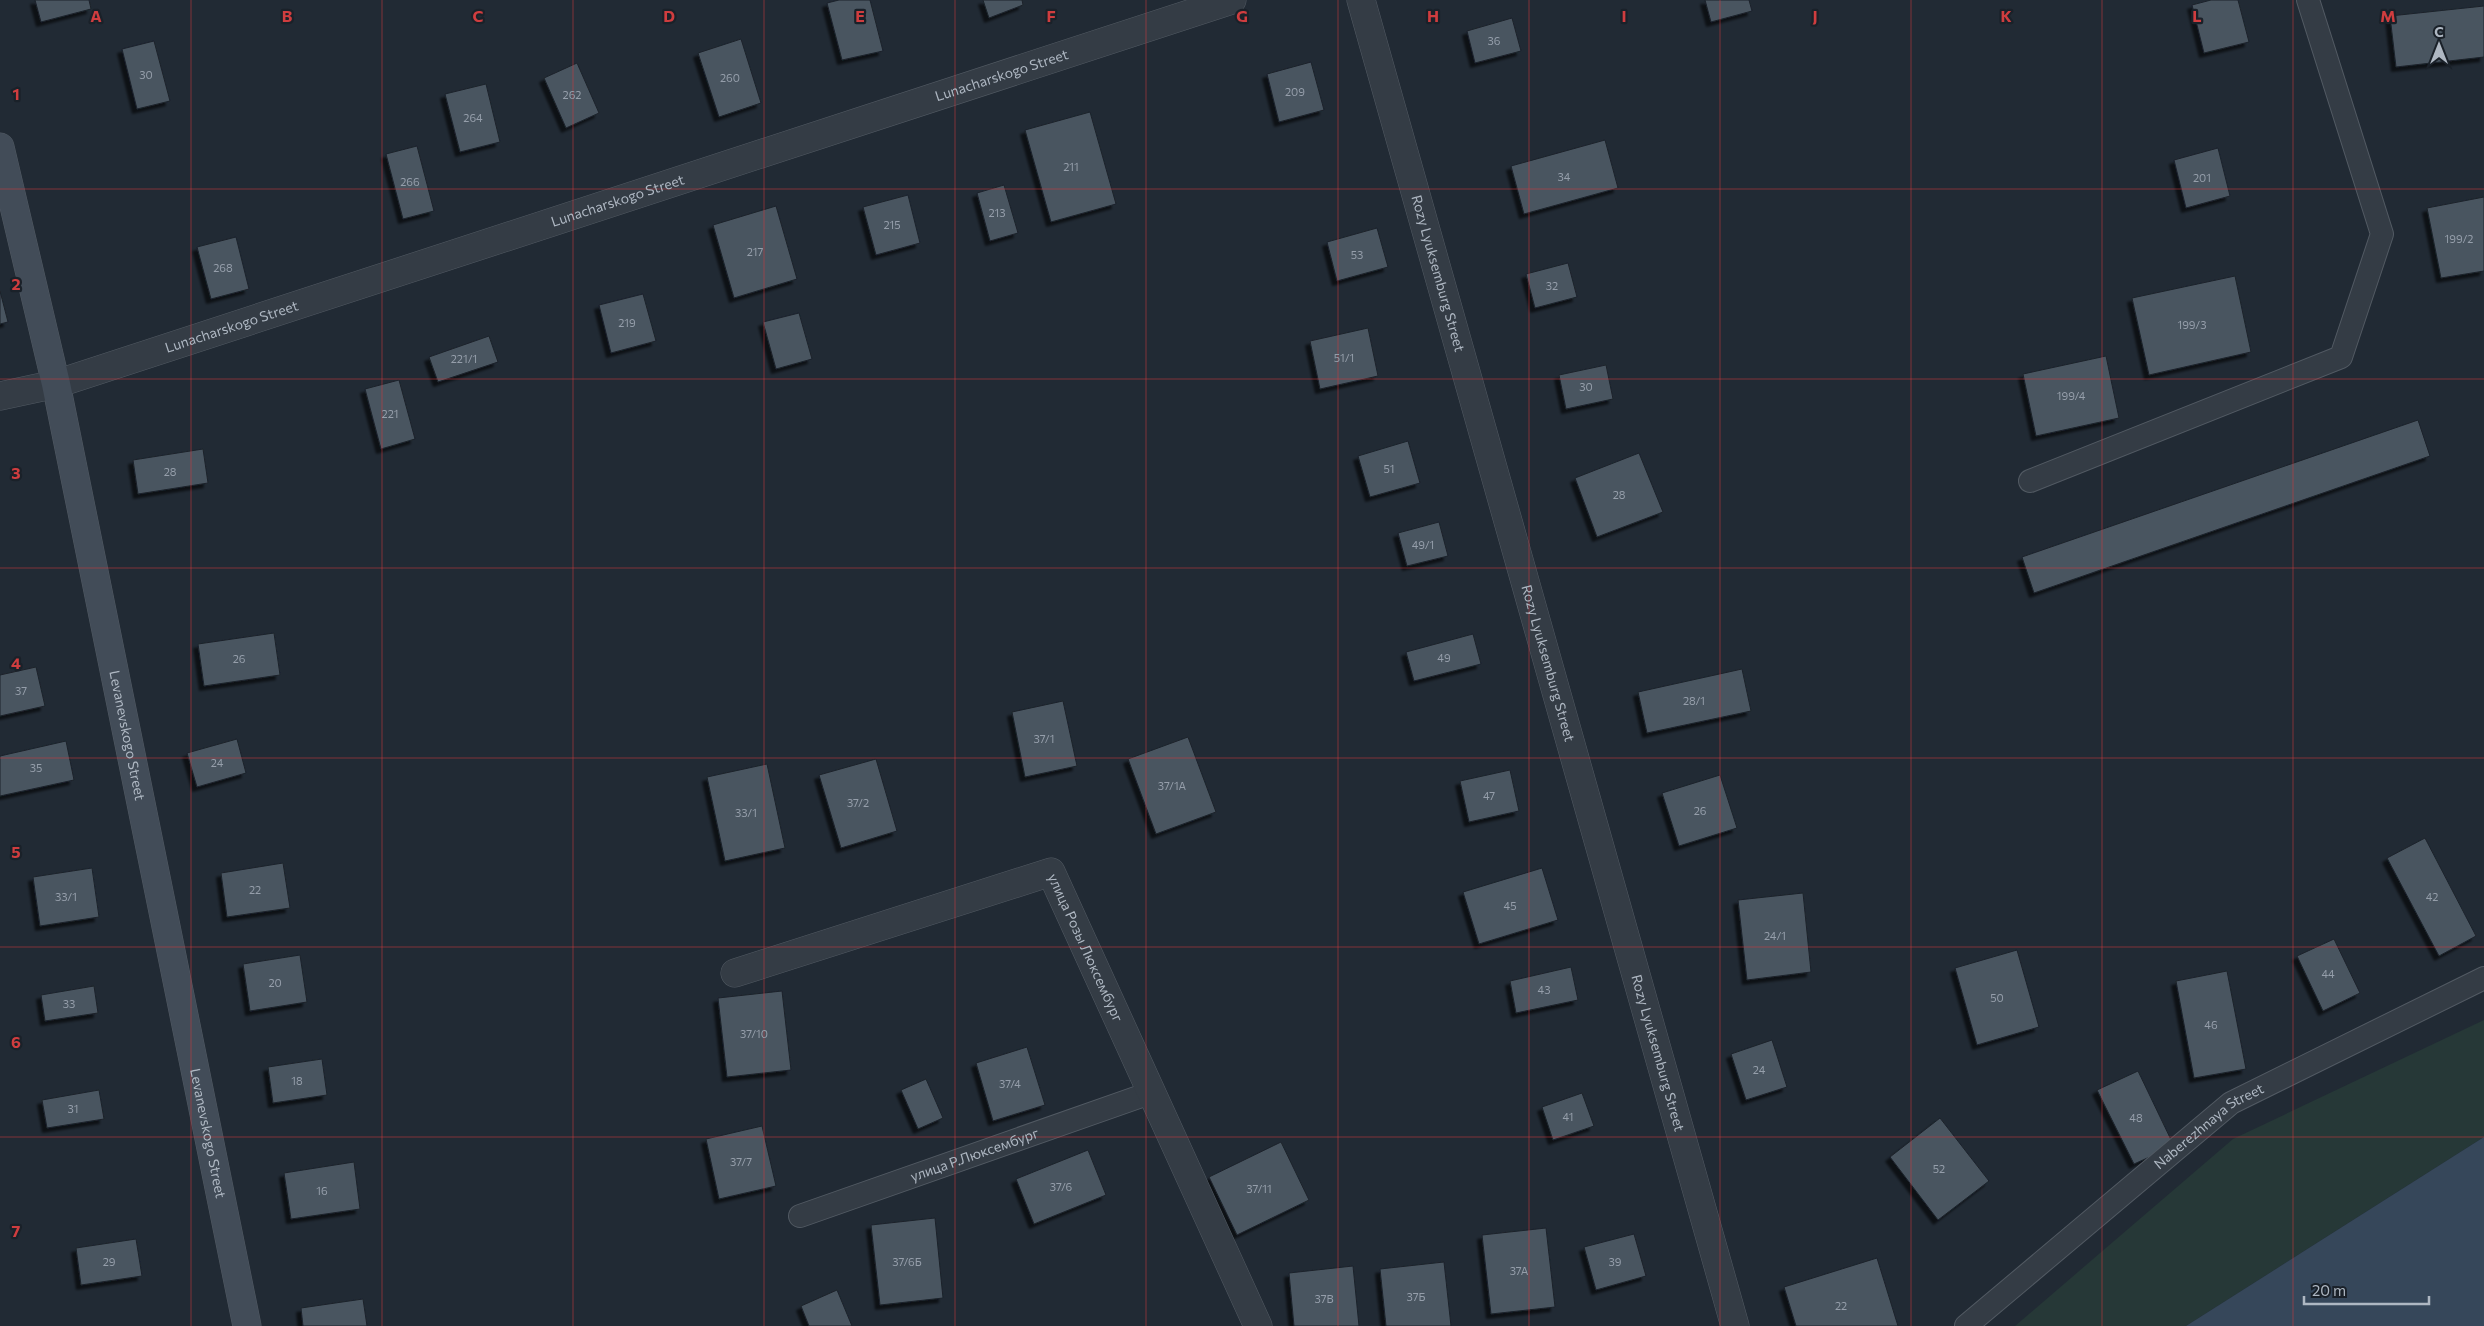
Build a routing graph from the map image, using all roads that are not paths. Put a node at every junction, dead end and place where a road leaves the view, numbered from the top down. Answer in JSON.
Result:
{"nodes":[{"id":1,"x":1232,"y":0,"type":"edge"},
{"id":2,"x":1361,"y":0,"type":"edge"},
{"id":3,"x":2308,"y":0,"type":"edge"},
{"id":4,"x":0,"y":147,"type":"edge"},
{"id":5,"x":56,"y":384,"type":"junction"},
{"id":6,"x":0,"y":396,"type":"edge"},
{"id":7,"x":2030,"y":481,"type":"dead end"},
{"id":8,"x":735,"y":973,"type":"dead end"},
{"id":9,"x":2484,"y":978,"type":"edge"},
{"id":10,"x":1150,"y":1093,"type":"junction"},
{"id":11,"x":800,"y":1216,"type":"dead end"},
{"id":12,"x":247,"y":1326,"type":"edge"},
{"id":13,"x":1258,"y":1326,"type":"edge"},
{"id":14,"x":1735,"y":1326,"type":"edge"},
{"id":15,"x":1966,"y":1326,"type":"edge"}],
"edges":[{"from":1,"to":5,"type":"street","name":"Lunacharskogo Street"},
{"from":2,"to":14,"type":"street","name":"Rozy Lyuksemburg Street"},
{"from":3,"to":7,"type":"lane"},
{"from":4,"to":5,"type":"street","name":"Levanevskogo Street"},
{"from":5,"to":6,"type":"street","name":"Lunacharskogo Street"},
{"from":5,"to":12,"type":"street","name":"Levanevskogo Street"},
{"from":8,"to":10,"type":"street","name":"улица Розы Люксембург"},
{"from":9,"to":15,"type":"lane","name":"Naberezhnaya Street"},
{"from":10,"to":11,"type":"lane","name":"улица Р.Люксембург"},
{"from":10,"to":13,"type":"street","name":"улица Розы Люксембург"}]}
